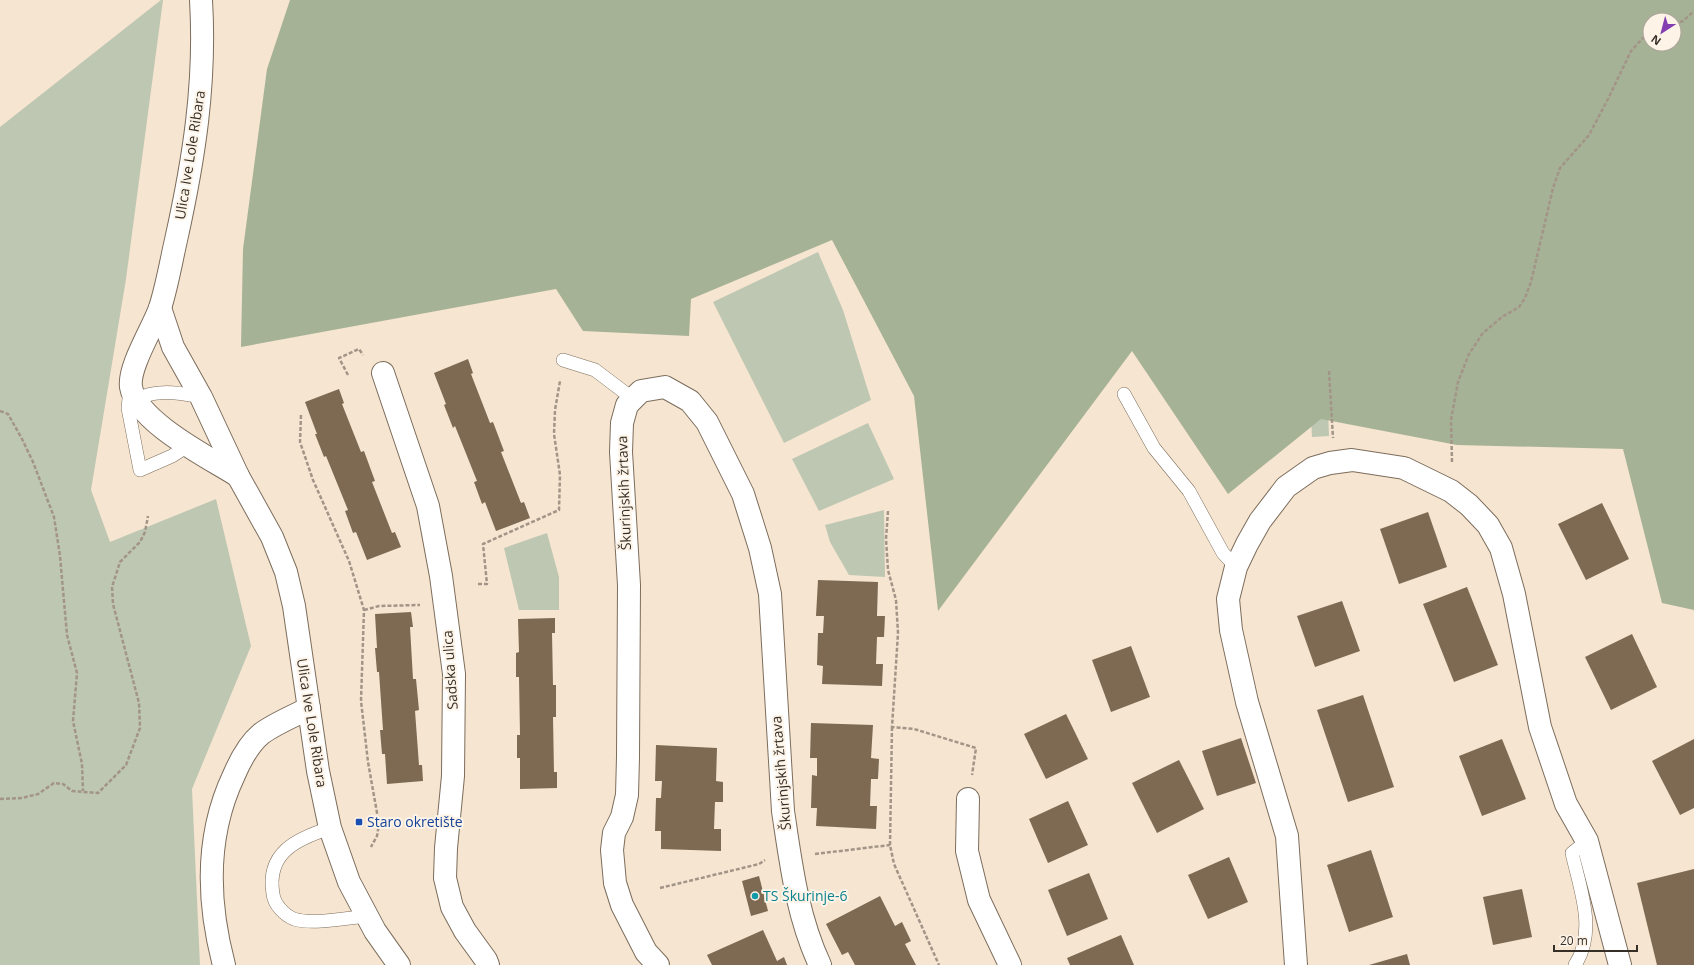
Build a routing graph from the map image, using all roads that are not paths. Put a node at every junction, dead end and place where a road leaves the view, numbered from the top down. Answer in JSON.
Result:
{"nodes":[{"id":1,"x":201,"y":0,"type":"edge"},
{"id":2,"x":160,"y":308,"type":"junction"},
{"id":3,"x":563,"y":360,"type":"road end"},
{"id":4,"x":383,"y":373,"type":"dead end"},
{"id":5,"x":1124,"y":394,"type":"dead end"},
{"id":6,"x":200,"y":397,"type":"junction"},
{"id":7,"x":132,"y":398,"type":"junction"},
{"id":8,"x":632,"y":398,"type":"junction"},
{"id":9,"x":189,"y":445,"type":"junction"},
{"id":10,"x":238,"y":476,"type":"junction"},
{"id":11,"x":1236,"y":567,"type":"junction"},
{"id":12,"x":309,"y":708,"type":"junction"},
{"id":13,"x":968,"y":799,"type":"road end"},
{"id":14,"x":330,"y":828,"type":"junction"},
{"id":15,"x":1587,"y":841,"type":"junction"},
{"id":16,"x":367,"y":916,"type":"junction"},
{"id":17,"x":224,"y":965,"type":"edge"},
{"id":18,"x":399,"y":965,"type":"edge"},
{"id":19,"x":488,"y":965,"type":"edge"},
{"id":20,"x":658,"y":965,"type":"edge"},
{"id":21,"x":820,"y":965,"type":"edge"},
{"id":22,"x":1010,"y":965,"type":"edge"},
{"id":23,"x":1296,"y":965,"type":"edge"},
{"id":24,"x":1574,"y":965,"type":"edge"},
{"id":25,"x":1620,"y":965,"type":"edge"}],
"edges":[{"from":1,"to":2,"type":"street","name":"Ulica Ive Lole Ribara"},
{"from":2,"to":6,"type":"street","name":"Ulica Ive Lole Ribara"},
{"from":2,"to":7,"type":"street","name":"Ulica Ive Lole Ribara"},
{"from":3,"to":8,"type":"lane"},
{"from":4,"to":19,"type":"street","name":"Sadska ulica"},
{"from":5,"to":11,"type":"lane"},
{"from":6,"to":7,"type":"lane"},
{"from":6,"to":10,"type":"street","name":"Ulica Ive Lole Ribara"},
{"from":7,"to":9,"type":"street","name":"Ulica Ive Lole Ribara"},
{"from":7,"to":9,"type":"lane"},
{"from":8,"to":20,"type":"street","name":"Škurinjskih žrtava"},
{"from":8,"to":21,"type":"street","name":"Škurinjskih žrtava"},
{"from":9,"to":10,"type":"street","name":"Ulica Ive Lole Ribara"},
{"from":10,"to":12,"type":"street","name":"Ulica Ive Lole Ribara"},
{"from":11,"to":15,"type":"street"},
{"from":11,"to":23,"type":"street"},
{"from":12,"to":14,"type":"street","name":"Ulica Ive Lole Ribara"},
{"from":12,"to":17,"type":"street"},
{"from":13,"to":22,"type":"street"},
{"from":14,"to":16,"type":"street","name":"Ulica Ive Lole Ribara"},
{"from":14,"to":16,"type":"lane"},
{"from":15,"to":24,"type":"lane"},
{"from":15,"to":25,"type":"street"},
{"from":16,"to":18,"type":"street","name":"Ulica Ive Lole Ribara"}]}
